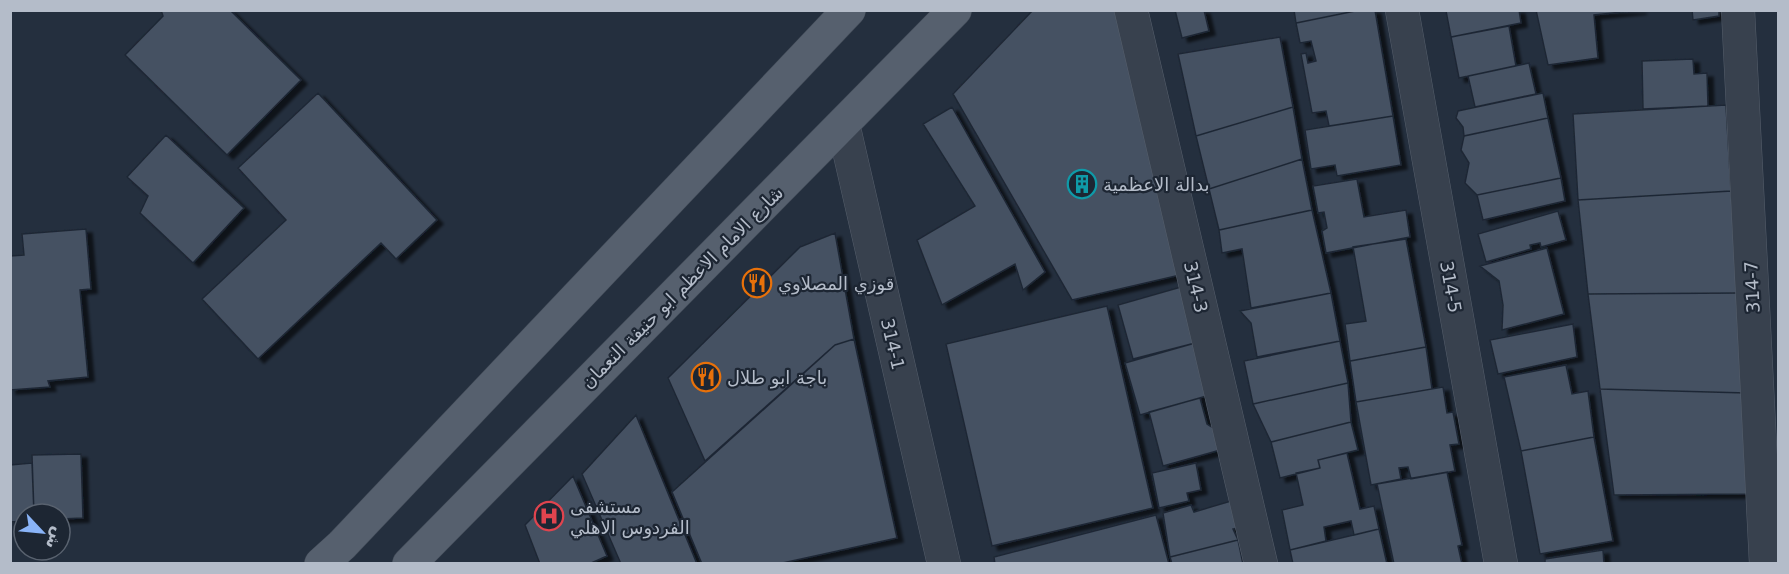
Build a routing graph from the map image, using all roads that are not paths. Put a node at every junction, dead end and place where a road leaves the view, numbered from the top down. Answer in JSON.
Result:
{"nodes":[{"id":1,"x":849,"y":10,"type":"edge"},
{"id":2,"x":955,"y":10,"type":"edge"},
{"id":3,"x":1131,"y":10,"type":"edge"},
{"id":4,"x":1402,"y":10,"type":"edge"},
{"id":5,"x":1738,"y":10,"type":"edge"},
{"id":6,"x":843,"y":124,"type":"junction"},
{"id":7,"x":321,"y":564,"type":"edge"},
{"id":8,"x":409,"y":564,"type":"edge"},
{"id":9,"x":944,"y":564,"type":"edge"},
{"id":10,"x":1261,"y":564,"type":"edge"},
{"id":11,"x":1501,"y":564,"type":"edge"},
{"id":12,"x":1766,"y":564,"type":"edge"}],
"edges":[{"from":1,"to":7,"type":"main road"},
{"from":2,"to":6,"type":"main road","name":"شارع الامام الاعظم ابو حنيفة النعمان"},
{"from":3,"to":10,"type":"street","name":"314-3"},
{"from":4,"to":11,"type":"street","name":"314-5"},
{"from":5,"to":12,"type":"street","name":"314-7"},
{"from":6,"to":8,"type":"main road","name":"شارع الامام الاعظم ابو حنيفة النعمان"},
{"from":6,"to":9,"type":"street","name":"314-1"}]}
